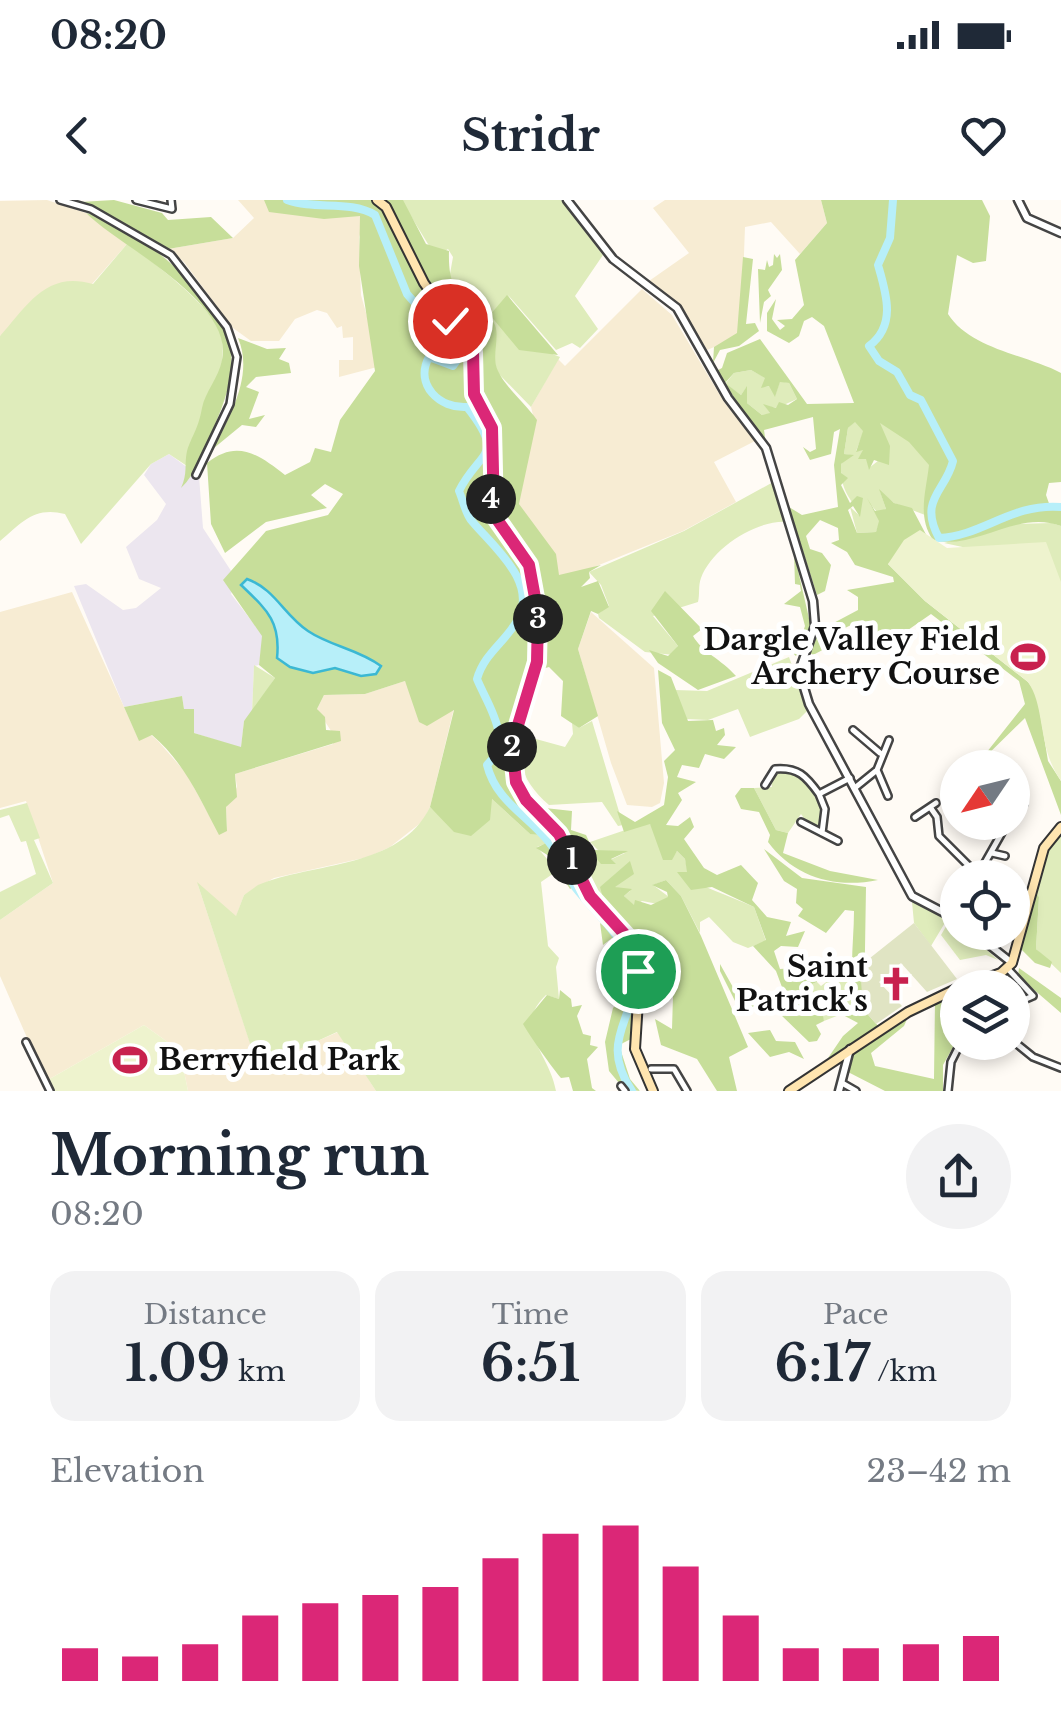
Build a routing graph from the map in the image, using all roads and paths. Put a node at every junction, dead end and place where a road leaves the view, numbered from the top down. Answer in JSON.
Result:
{"nodes":[{"id":1,"x":60,"y":200,"type":"edge"},
{"id":2,"x":136,"y":200,"type":"edge"},
{"id":3,"x":171,"y":200,"type":"edge"},
{"id":4,"x":377,"y":200,"type":"edge"},
{"id":5,"x":566,"y":200,"type":"edge"},
{"id":6,"x":1018,"y":200,"type":"edge"},
{"id":7,"x":1061,"y":234,"type":"edge"},
{"id":8,"x":196,"y":475,"type":"dead end"},
{"id":9,"x":852,"y":730,"type":"dead end"},
{"id":10,"x":889,"y":740,"type":"dead end"},
{"id":11,"x":880,"y":752,"type":"junction"},
{"id":12,"x":876,"y":770,"type":"junction"},
{"id":13,"x":850,"y":778,"type":"junction"},
{"id":14,"x":765,"y":785,"type":"dead end"},
{"id":15,"x":856,"y":786,"type":"junction"},
{"id":16,"x":819,"y":794,"type":"junction"},
{"id":17,"x":888,"y":796,"type":"dead end"},
{"id":18,"x":915,"y":816,"type":"dead end"},
{"id":19,"x":800,"y":822,"type":"dead end"},
{"id":20,"x":1061,"y":827,"type":"edge"},
{"id":21,"x":822,"y":833,"type":"junction"},
{"id":22,"x":999,"y":840,"type":"edge"},
{"id":23,"x":838,"y":841,"type":"dead end"},
{"id":24,"x":992,"y":852,"type":"junction"},
{"id":25,"x":1004,"y":856,"type":"dead end"},
{"id":26,"x":962,"y":860,"type":"edge"},
{"id":27,"x":987,"y":860,"type":"edge"},
{"id":28,"x":1031,"y":894,"type":"joint"},
{"id":29,"x":940,"y":911,"type":"edge"},
{"id":30,"x":993,"y":950,"type":"edge"},
{"id":31,"x":1010,"y":966,"type":"junction"},
{"id":32,"x":1001,"y":970,"type":"edge"},
{"id":33,"x":1013,"y":970,"type":"edge"},
{"id":34,"x":940,"y":994,"type":"edge"},
{"id":35,"x":26,"y":1042,"type":"dead end"},
{"id":36,"x":850,"y":1049,"type":"junction"},
{"id":37,"x":1030,"y":1055,"type":"edge"},
{"id":38,"x":952,"y":1060,"type":"edge"},
{"id":39,"x":1061,"y":1068,"type":"edge"},
{"id":40,"x":652,"y":1069,"type":"dead end"},
{"id":41,"x":840,"y":1087,"type":"edge"},
{"id":42,"x":50,"y":1091,"type":"edge"},
{"id":43,"x":653,"y":1091,"type":"edge"},
{"id":44,"x":687,"y":1091,"type":"edge"},
{"id":45,"x":788,"y":1091,"type":"edge"},
{"id":46,"x":856,"y":1091,"type":"edge"},
{"id":47,"x":948,"y":1091,"type":"edge"}],
"edges":[{"from":1,"to":8,"type":"street"},
{"from":2,"to":3,"type":"street"},
{"from":4,"to":43,"type":"main road"},
{"from":5,"to":13,"type":"street"},
{"from":6,"to":7,"type":"street"},
{"from":9,"to":11,"type":"street"},
{"from":10,"to":11,"type":"street"},
{"from":11,"to":12,"type":"street"},
{"from":12,"to":15,"type":"street"},
{"from":12,"to":17,"type":"street"},
{"from":13,"to":15,"type":"street"},
{"from":13,"to":16,"type":"street"},
{"from":14,"to":16,"type":"street"},
{"from":15,"to":29,"type":"street"},
{"from":16,"to":21,"type":"street"},
{"from":18,"to":26,"type":"street"},
{"from":19,"to":21,"type":"street"},
{"from":20,"to":28,"type":"main road"},
{"from":21,"to":23,"type":"street"},
{"from":22,"to":24,"type":"street"},
{"from":24,"to":25,"type":"street"},
{"from":24,"to":27,"type":"street"},
{"from":28,"to":31,"type":"main road"},
{"from":30,"to":31,"type":"street"},
{"from":31,"to":32,"type":"main road"},
{"from":31,"to":33,"type":"street"},
{"from":34,"to":36,"type":"main road"},
{"from":35,"to":42,"type":"street"},
{"from":36,"to":41,"type":"street"},
{"from":36,"to":45,"type":"main road"},
{"from":37,"to":39,"type":"street"},
{"from":38,"to":47,"type":"street"},
{"from":40,"to":44,"type":"street"},
{"from":41,"to":46,"type":"street"}]}
